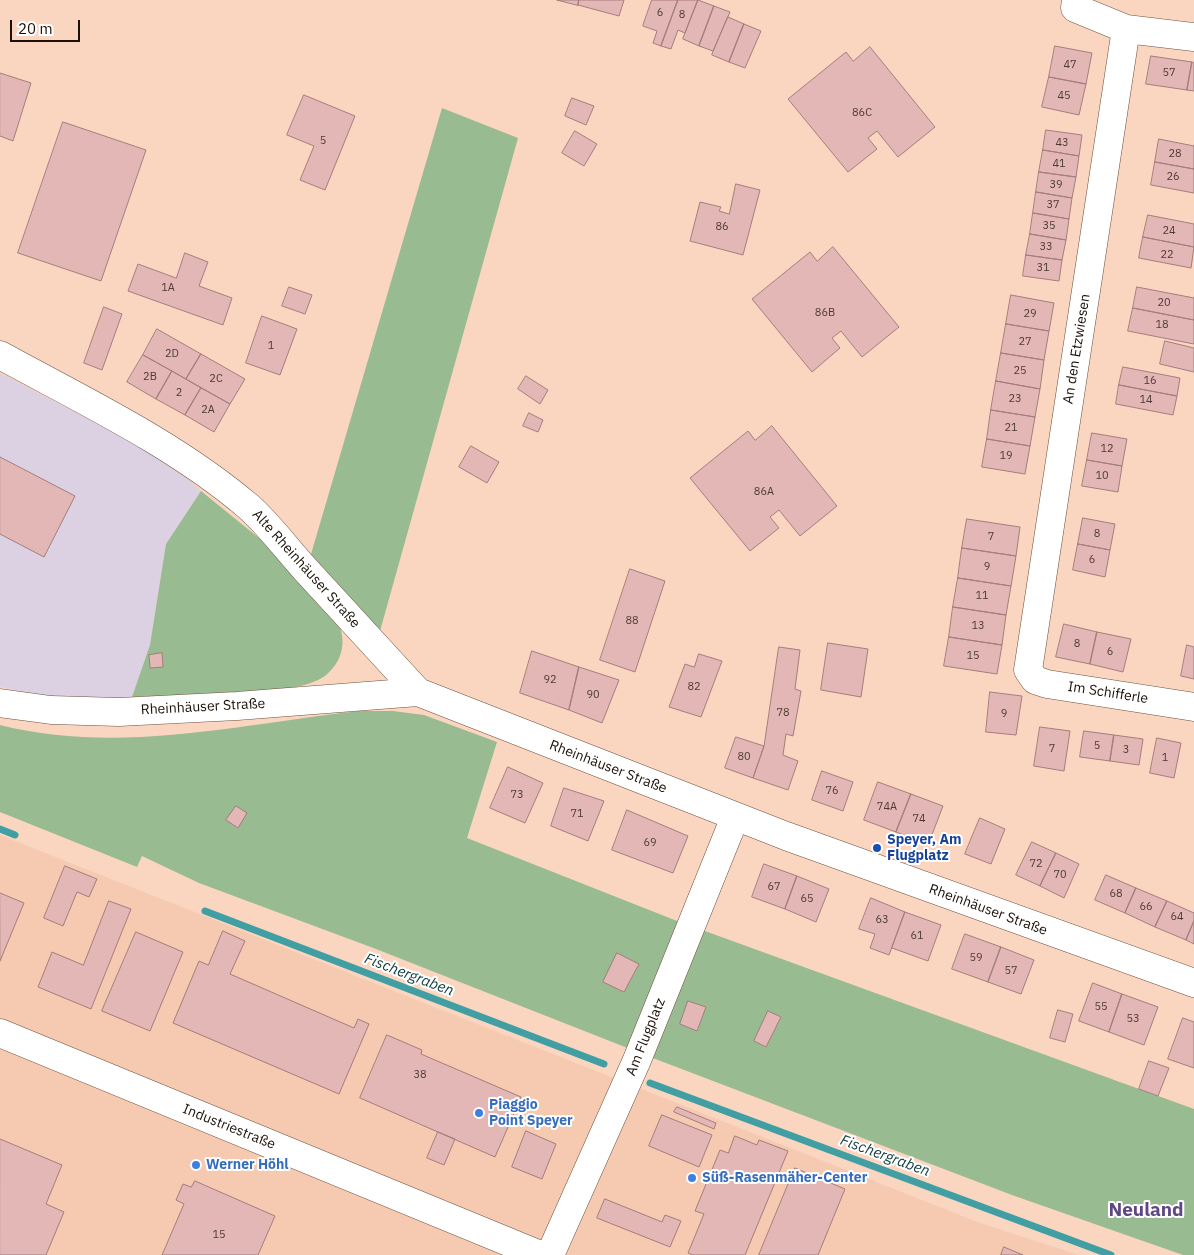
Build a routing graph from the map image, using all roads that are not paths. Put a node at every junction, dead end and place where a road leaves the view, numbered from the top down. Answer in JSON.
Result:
{"nodes":[{"id":1,"x":1076,"y":0,"type":"edge"},
{"id":2,"x":1126,"y":29,"type":"junction"},
{"id":3,"x":1194,"y":37,"type":"edge"},
{"id":4,"x":0,"y":355,"type":"edge"},
{"id":5,"x":1028,"y":670,"type":"joint"},
{"id":6,"x":418,"y":692,"type":"junction"},
{"id":7,"x":0,"y":703,"type":"edge"},
{"id":8,"x":1194,"y":706,"type":"edge"},
{"id":9,"x":735,"y":817,"type":"junction"},
{"id":10,"x":1194,"y":983,"type":"edge"},
{"id":11,"x":0,"y":1033,"type":"edge"},
{"id":12,"x":540,"y":1255,"type":"edge"},
{"id":13,"x":550,"y":1255,"type":"edge"}],
"edges":[{"from":1,"to":2,"type":"street"},
{"from":2,"to":3,"type":"street"},
{"from":2,"to":5,"type":"street","name":"An den Etzwiesen"},
{"from":4,"to":6,"type":"street","name":"Alte Rheinhäuser Straße"},
{"from":5,"to":8,"type":"street","name":"Im Schifferle"},
{"from":6,"to":7,"type":"street","name":"Rheinhäuser Straße"},
{"from":6,"to":9,"type":"street","name":"Rheinhäuser Straße"},
{"from":9,"to":10,"type":"street","name":"Rheinhäuser Straße"},
{"from":9,"to":13,"type":"street","name":"Am Flugplatz"},
{"from":11,"to":12,"type":"street","name":"Industriestraße"}]}
